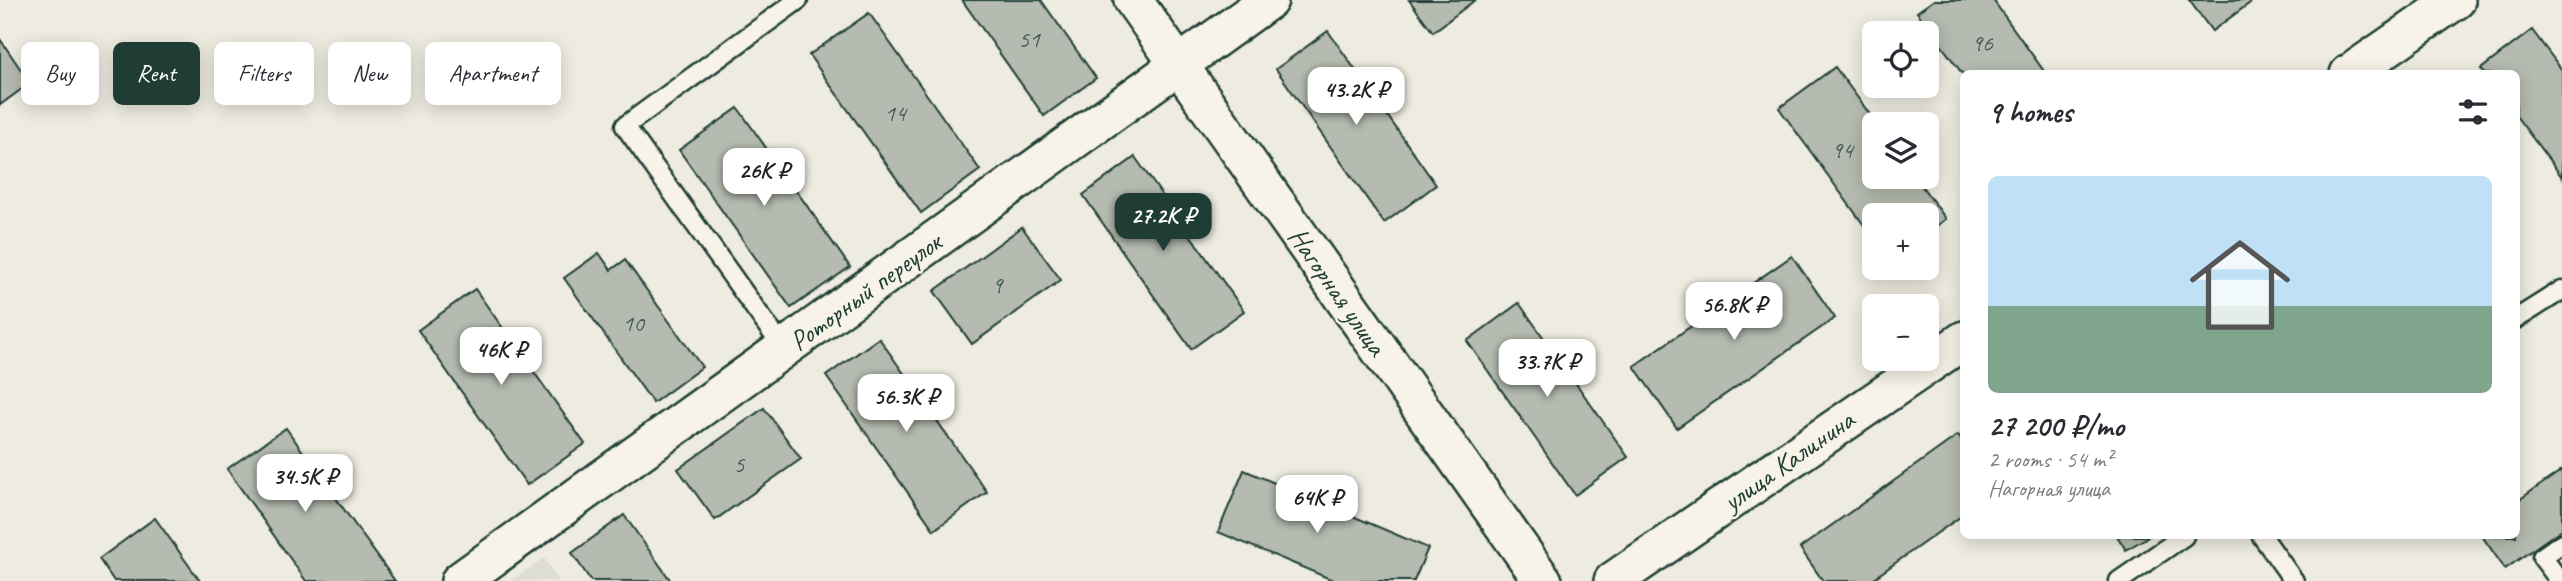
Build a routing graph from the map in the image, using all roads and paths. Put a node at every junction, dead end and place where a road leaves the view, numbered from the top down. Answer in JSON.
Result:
{"nodes":[{"id":1,"x":798,"y":0,"type":"edge"},
{"id":2,"x":1133,"y":0,"type":"edge"},
{"id":3,"x":1269,"y":0,"type":"edge"},
{"id":4,"x":2456,"y":0,"type":"edge"},
{"id":5,"x":1179,"y":65,"type":"junction"},
{"id":6,"x":2355,"y":70,"type":"edge"},
{"id":7,"x":2562,"y":290,"type":"edge"},
{"id":8,"x":2520,"y":316,"type":"edge"},
{"id":9,"x":1960,"y":343,"type":"edge"},
{"id":10,"x":784,"y":349,"type":"junction"},
{"id":11,"x":2180,"y":539,"type":"edge"},
{"id":12,"x":2265,"y":539,"type":"edge"},
{"id":13,"x":2562,"y":542,"type":"edge"},
{"id":14,"x":460,"y":581,"type":"edge"},
{"id":15,"x":1543,"y":581,"type":"edge"},
{"id":16,"x":1613,"y":581,"type":"edge"},
{"id":17,"x":2119,"y":581,"type":"edge"},
{"id":18,"x":2294,"y":581,"type":"edge"},
{"id":19,"x":2560,"y":581,"type":"edge"}],
"edges":[{"from":1,"to":10,"type":"lane"},
{"from":2,"to":5,"type":"street","name":"Нагорная улица"},
{"from":3,"to":5,"type":"street","name":"Роторный переулок"},
{"from":4,"to":6,"type":"street"},
{"from":5,"to":10,"type":"street","name":"Роторный переулок"},
{"from":5,"to":15,"type":"street","name":"Нагорная улица"},
{"from":7,"to":8,"type":"lane"},
{"from":9,"to":16,"type":"street","name":"улица Калинина"},
{"from":10,"to":14,"type":"street","name":"Роторный переулок"},
{"from":11,"to":17,"type":"lane"},
{"from":12,"to":18,"type":"lane"},
{"from":13,"to":19,"type":"lane"}]}
